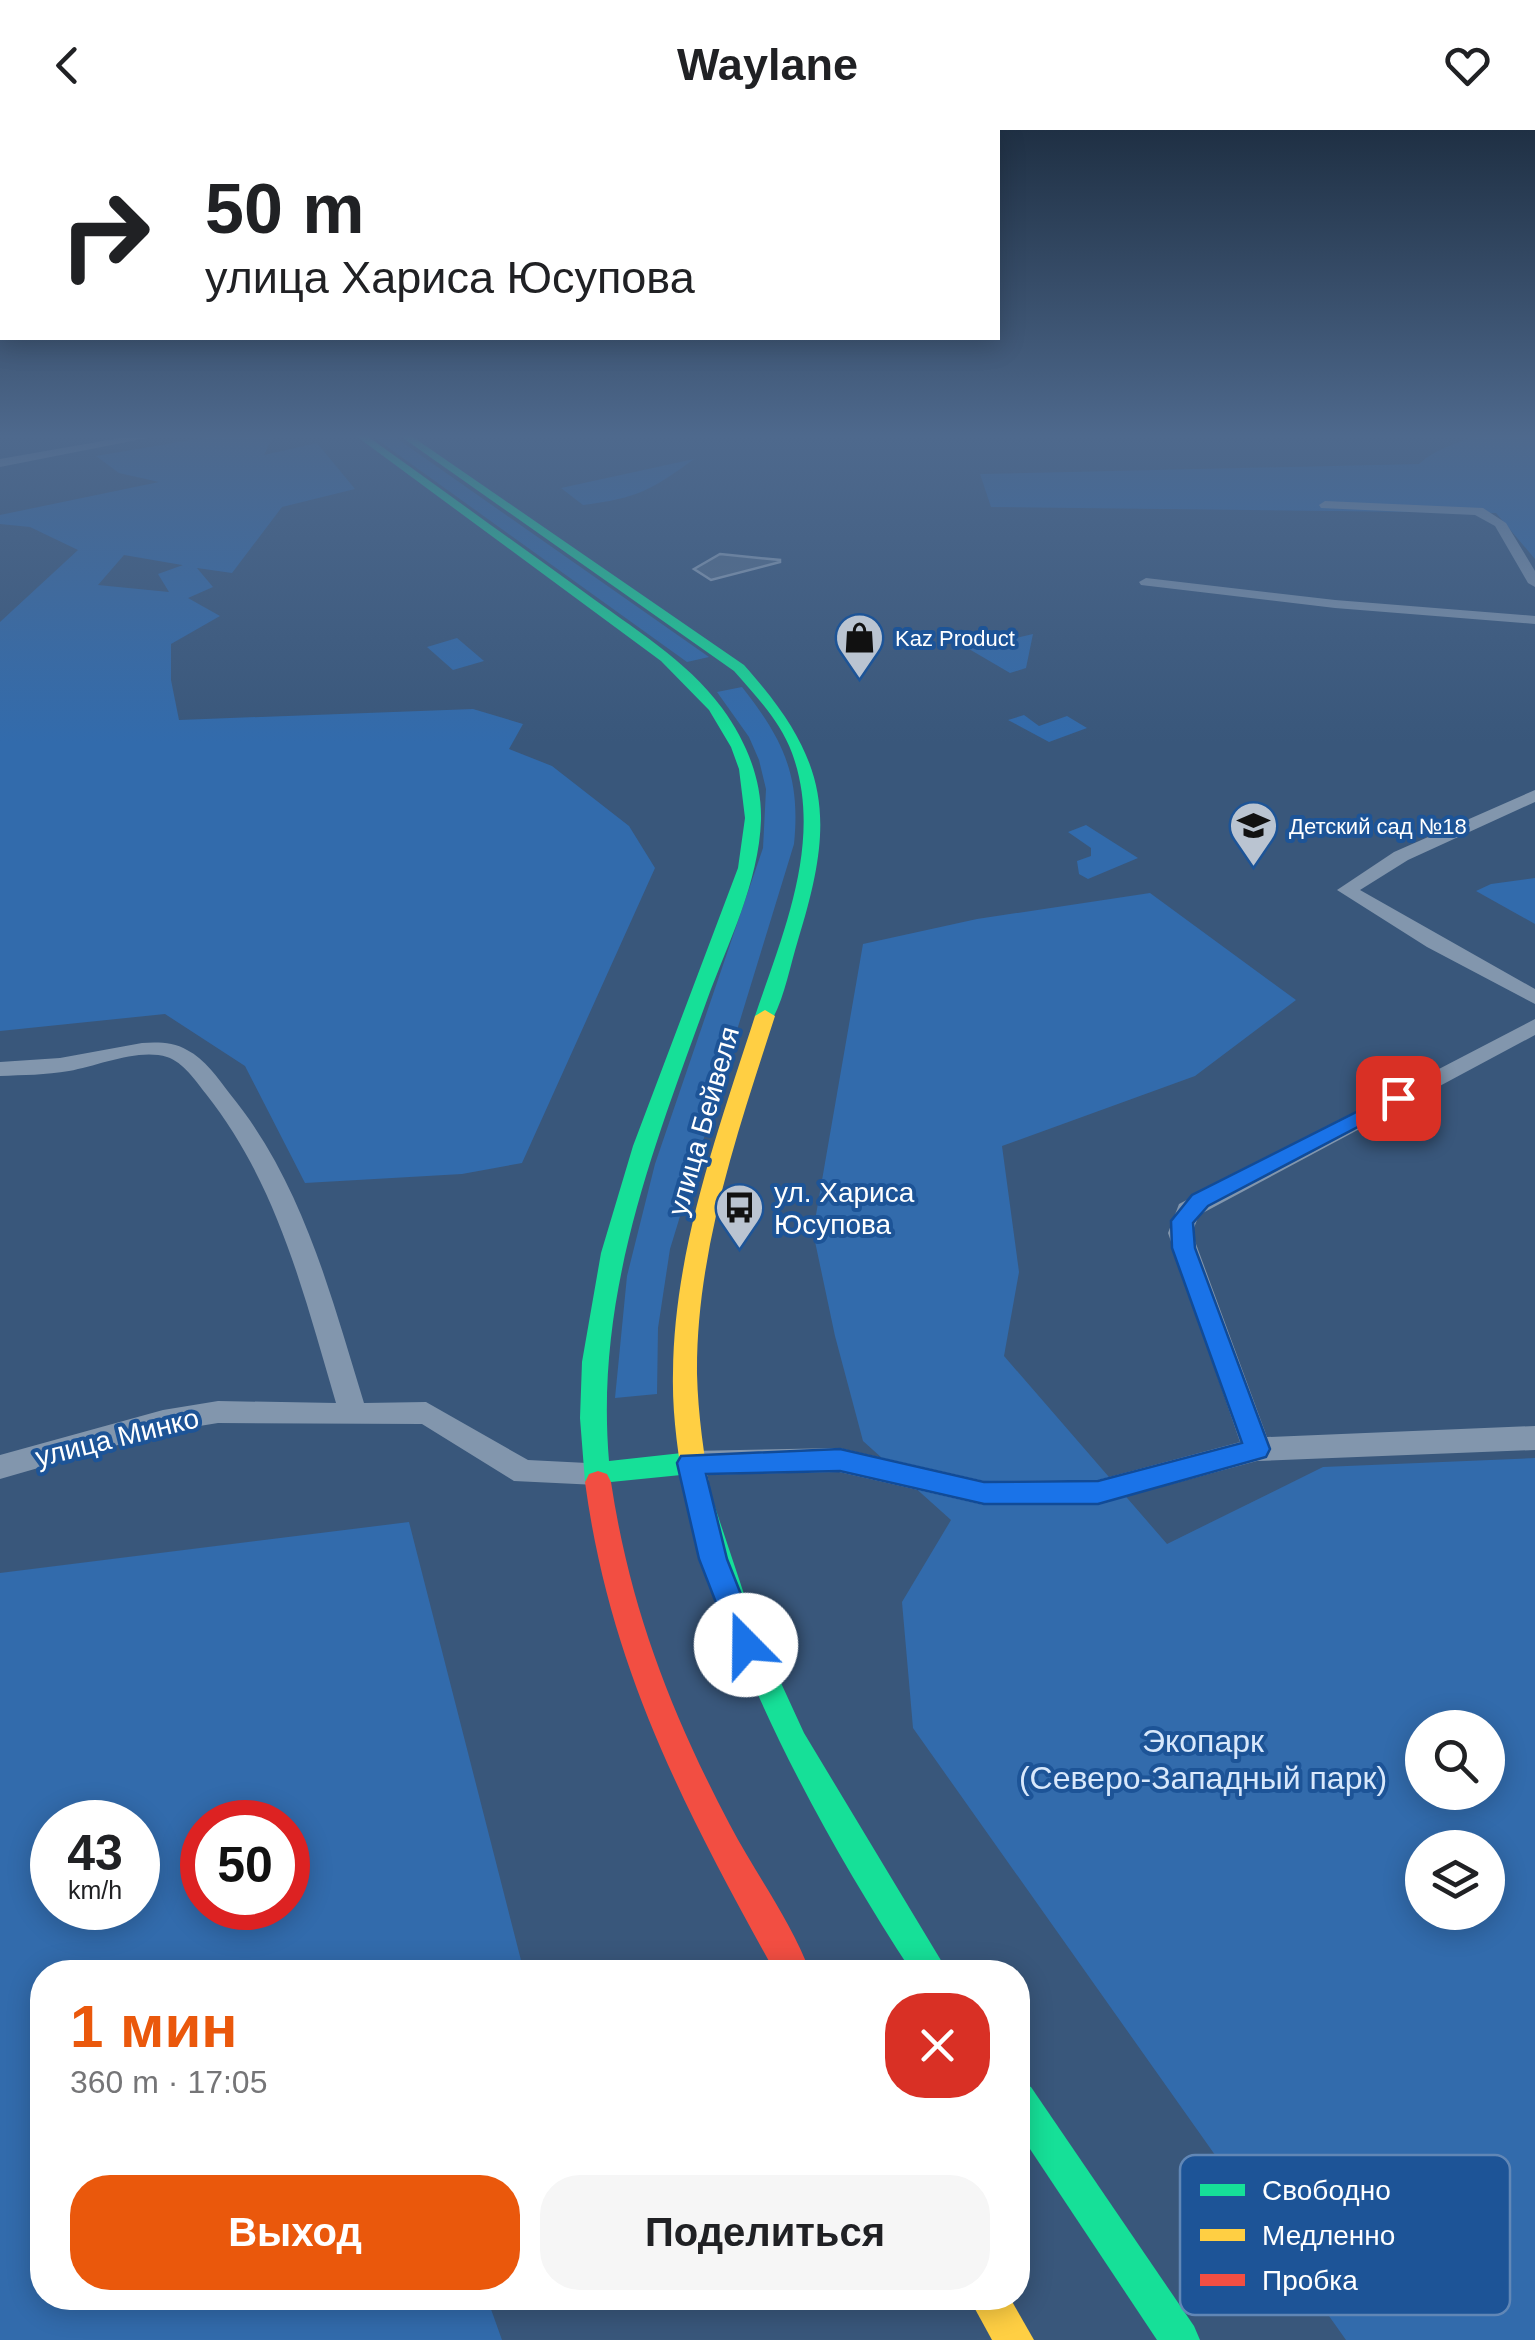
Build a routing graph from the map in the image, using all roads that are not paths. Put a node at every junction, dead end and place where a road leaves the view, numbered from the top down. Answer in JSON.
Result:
{"nodes":[{"id":1,"x":500,"y":536,"type":"edge"},
{"id":2,"x":550,"y":536,"type":"edge"},
{"id":3,"x":1508,"y":536,"type":"edge"},
{"id":4,"x":1146,"y":582,"type":"dead end"},
{"id":5,"x":1535,"y":583,"type":"edge"},
{"id":6,"x":1535,"y":620,"type":"edge"},
{"id":7,"x":739,"y":668,"type":"junction"},
{"id":8,"x":692,"y":680,"type":"junction"},
{"id":9,"x":1535,"y":795,"type":"edge"},
{"id":10,"x":1535,"y":998,"type":"edge"},
{"id":11,"x":1533,"y":1029,"type":"edge"},
{"id":12,"x":0,"y":1070,"type":"edge"},
{"id":13,"x":354,"y":1415,"type":"junction"},
{"id":14,"x":1535,"y":1438,"type":"edge"},
{"id":15,"x":1257,"y":1449,"type":"junction"},
{"id":16,"x":690,"y":1463,"type":"junction"},
{"id":17,"x":0,"y":1467,"type":"edge"},
{"id":18,"x":597,"y":1474,"type":"junction"},
{"id":19,"x":786,"y":1960,"type":"edge"},
{"id":20,"x":924,"y":1960,"type":"edge"},
{"id":21,"x":1030,"y":2118,"type":"edge"},
{"id":22,"x":995,"y":2310,"type":"edge"},
{"id":23,"x":1014,"y":2340,"type":"edge"},
{"id":24,"x":1180,"y":2340,"type":"edge"}],
"edges":[{"from":1,"to":8,"type":"main road","name":"улица Бейвеля"},
{"from":2,"to":7,"type":"main road","name":"улица Бейвеля"},
{"from":3,"to":5,"type":"street"},
{"from":4,"to":6,"type":"street"},
{"from":7,"to":8,"type":"main road"},
{"from":7,"to":16,"type":"main road","name":"улица Бейвеля"},
{"from":8,"to":18,"type":"main road","name":"улица Бейвеля"},
{"from":9,"to":10,"type":"street"},
{"from":11,"to":15,"type":"street"},
{"from":12,"to":13,"type":"street"},
{"from":13,"to":17,"type":"street","name":"улица Минко"},
{"from":13,"to":18,"type":"street","name":"улица Минко"},
{"from":14,"to":15,"type":"street"},
{"from":15,"to":16,"type":"street"},
{"from":16,"to":18,"type":"main road"},
{"from":16,"to":20,"type":"main road","name":"улица Бейвеля"},
{"from":18,"to":19,"type":"main road","name":"улица Бейвеля"},
{"from":21,"to":24,"type":"main road"},
{"from":22,"to":23,"type":"main road"}]}
